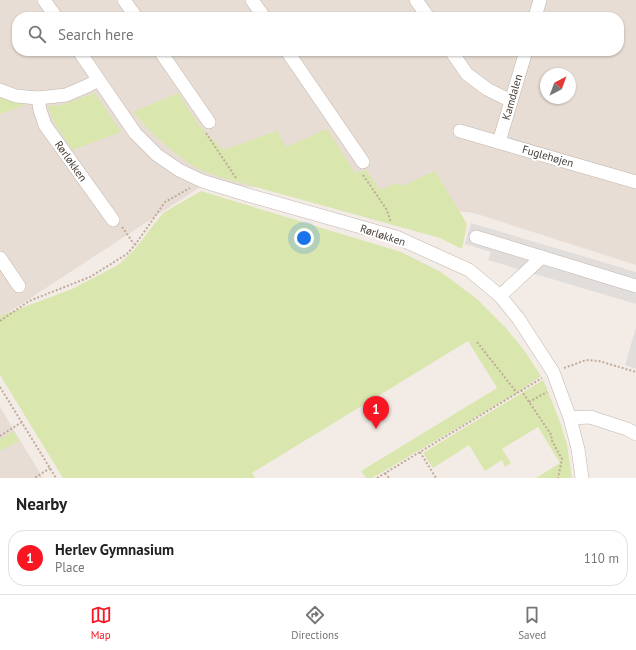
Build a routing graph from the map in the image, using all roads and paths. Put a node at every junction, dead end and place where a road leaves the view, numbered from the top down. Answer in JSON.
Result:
{"nodes":[{"id":1,"x":44,"y":0,"type":"edge"},
{"id":2,"x":124,"y":0,"type":"edge"},
{"id":3,"x":252,"y":0,"type":"edge"},
{"id":4,"x":416,"y":0,"type":"edge"},
{"id":5,"x":540,"y":0,"type":"edge"},
{"id":6,"x":52,"y":12,"type":"edge"},
{"id":7,"x":132,"y":12,"type":"edge"},
{"id":8,"x":260,"y":12,"type":"edge"},
{"id":9,"x":424,"y":12,"type":"edge"},
{"id":10,"x":536,"y":12,"type":"edge"},
{"id":11,"x":82,"y":56,"type":"edge"},
{"id":12,"x":163,"y":56,"type":"edge"},
{"id":13,"x":290,"y":56,"type":"edge"},
{"id":14,"x":454,"y":56,"type":"edge"},
{"id":15,"x":524,"y":56,"type":"edge"},
{"id":16,"x":98,"y":80,"type":"junction"},
{"id":17,"x":0,"y":90,"type":"edge"},
{"id":18,"x":38,"y":98,"type":"junction"},
{"id":19,"x":511,"y":101,"type":"junction"},
{"id":20,"x":209,"y":122,"type":"joint"},
{"id":21,"x":460,"y":131,"type":"dead end"},
{"id":22,"x":499,"y":142,"type":"junction"},
{"id":23,"x":363,"y":162,"type":"joint"},
{"id":24,"x":202,"y":181,"type":"junction"},
{"id":25,"x":636,"y":182,"type":"edge"},
{"id":26,"x":248,"y":195,"type":"junction"},
{"id":27,"x":113,"y":220,"type":"joint"},
{"id":28,"x":396,"y":237,"type":"junction"},
{"id":29,"x":476,"y":237,"type":"dead end"},
{"id":30,"x":135,"y":245,"type":"junction"},
{"id":31,"x":542,"y":257,"type":"junction"},
{"id":32,"x":0,"y":258,"type":"edge"},
{"id":33,"x":20,"y":286,"type":"dead end"},
{"id":34,"x":636,"y":286,"type":"edge"},
{"id":35,"x":500,"y":296,"type":"junction"},
{"id":36,"x":0,"y":320,"type":"edge"},
{"id":37,"x":477,"y":342,"type":"dead end"},
{"id":38,"x":553,"y":372,"type":"junction"},
{"id":39,"x":636,"y":372,"type":"edge"},
{"id":40,"x":558,"y":386,"type":"junction"},
{"id":41,"x":0,"y":387,"type":"edge"},
{"id":42,"x":521,"y":390,"type":"junction"},
{"id":43,"x":517,"y":393,"type":"junction"},
{"id":44,"x":529,"y":402,"type":"junction"},
{"id":45,"x":570,"y":418,"type":"junction"},
{"id":46,"x":22,"y":422,"type":"junction"},
{"id":47,"x":636,"y":434,"type":"edge"},
{"id":48,"x":0,"y":436,"type":"edge"},
{"id":49,"x":420,"y":452,"type":"junction"},
{"id":50,"x":50,"y":468,"type":"junction"},
{"id":51,"x":385,"y":473,"type":"junction"},
{"id":52,"x":36,"y":478,"type":"edge"},
{"id":53,"x":56,"y":478,"type":"edge"},
{"id":54,"x":377,"y":478,"type":"edge"},
{"id":55,"x":389,"y":478,"type":"edge"},
{"id":56,"x":436,"y":478,"type":"edge"},
{"id":57,"x":558,"y":478,"type":"edge"},
{"id":58,"x":582,"y":478,"type":"edge"}],
"edges":[{"from":1,"to":6,"type":"street"},
{"from":2,"to":7,"type":"street"},
{"from":3,"to":8,"type":"street"},
{"from":4,"to":9,"type":"street"},
{"from":5,"to":10,"type":"street"},
{"from":11,"to":16,"type":"street","name":"Rørløkken"},
{"from":12,"to":20,"type":"street"},
{"from":13,"to":23,"type":"street"},
{"from":14,"to":19,"type":"street"},
{"from":15,"to":19,"type":"street","name":"Kamdalen"},
{"from":16,"to":18,"type":"street"},
{"from":16,"to":24,"type":"street","name":"Rørløkken"},
{"from":17,"to":18,"type":"street"},
{"from":18,"to":27,"type":"street","name":"Rørløkken"},
{"from":19,"to":22,"type":"street","name":"Kamdalen"},
{"from":20,"to":26,"type":"path"},
{"from":21,"to":22,"type":"street","name":"Fuglehøjen"},
{"from":22,"to":25,"type":"street","name":"Fuglehøjen"},
{"from":23,"to":28,"type":"path"},
{"from":24,"to":26,"type":"street","name":"Rørløkken"},
{"from":24,"to":30,"type":"path"},
{"from":26,"to":28,"type":"street","name":"Rørløkken"},
{"from":27,"to":30,"type":"path"},
{"from":28,"to":35,"type":"street","name":"Rørløkken"},
{"from":29,"to":31,"type":"street"},
{"from":30,"to":36,"type":"path"},
{"from":31,"to":34,"type":"street"},
{"from":31,"to":35,"type":"street"},
{"from":32,"to":33,"type":"street"},
{"from":35,"to":38,"type":"street","name":"Rørløkken"},
{"from":37,"to":43,"type":"path"},
{"from":38,"to":39,"type":"path"},
{"from":38,"to":40,"type":"street","name":"Rørløkken"},
{"from":38,"to":42,"type":"path"},
{"from":40,"to":44,"type":"path"},
{"from":40,"to":45,"type":"street","name":"Rørløkken"},
{"from":41,"to":46,"type":"path"},
{"from":42,"to":43,"type":"path"},
{"from":42,"to":44,"type":"path"},
{"from":43,"to":49,"type":"path"},
{"from":44,"to":57,"type":"path"},
{"from":45,"to":47,"type":"street"},
{"from":45,"to":58,"type":"street","name":"Rørløkken"},
{"from":46,"to":48,"type":"path"},
{"from":46,"to":50,"type":"path"},
{"from":49,"to":51,"type":"path"},
{"from":49,"to":56,"type":"path"},
{"from":50,"to":52,"type":"path"},
{"from":50,"to":53,"type":"path"},
{"from":51,"to":54,"type":"path"},
{"from":51,"to":55,"type":"path"}]}
